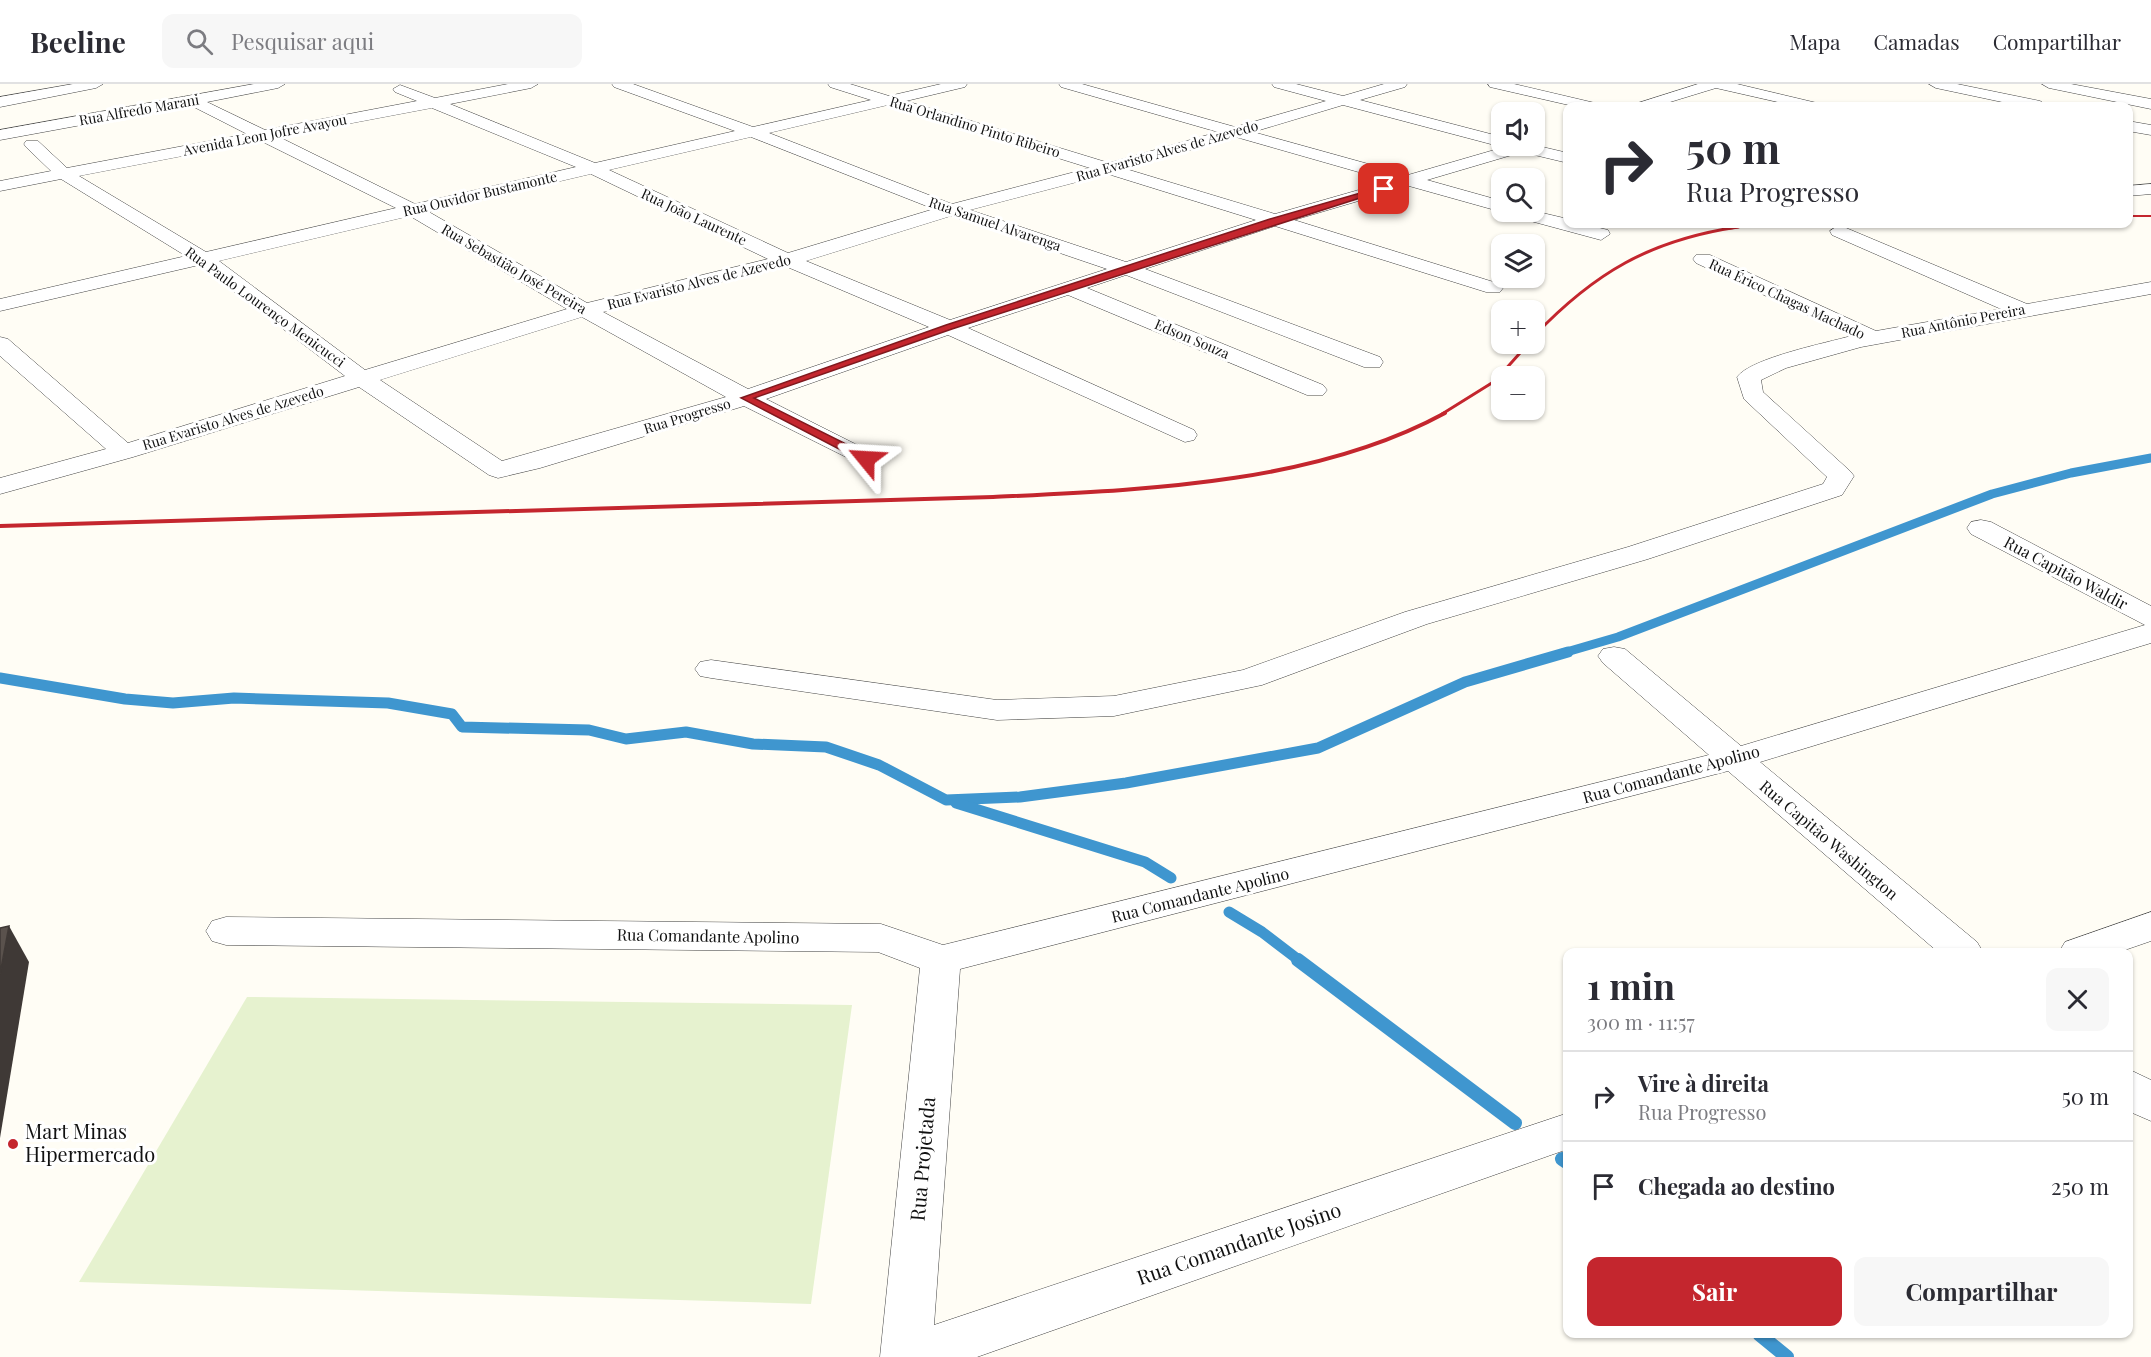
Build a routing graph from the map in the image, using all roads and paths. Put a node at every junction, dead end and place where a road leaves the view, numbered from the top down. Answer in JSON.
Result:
{"nodes":[{"id":1,"x":96,"y":84,"type":"edge"},
{"id":2,"x":278,"y":84,"type":"edge"},
{"id":3,"x":531,"y":84,"type":"edge"},
{"id":4,"x":619,"y":84,"type":"edge"},
{"id":5,"x":835,"y":84,"type":"edge"},
{"id":6,"x":960,"y":84,"type":"edge"},
{"id":7,"x":1066,"y":84,"type":"edge"},
{"id":8,"x":1279,"y":84,"type":"edge"},
{"id":9,"x":1400,"y":84,"type":"edge"},
{"id":10,"x":1495,"y":84,"type":"edge"},
{"id":11,"x":1713,"y":84,"type":"edge"},
{"id":12,"x":1718,"y":84,"type":"edge"},
{"id":13,"x":1936,"y":84,"type":"edge"},
{"id":14,"x":2049,"y":84,"type":"edge"},
{"id":15,"x":400,"y":89,"type":"dead end"},
{"id":16,"x":192,"y":100,"type":"junction"},
{"id":17,"x":888,"y":101,"type":"junction"},
{"id":18,"x":1340,"y":101,"type":"junction"},
{"id":19,"x":0,"y":102,"type":"edge"},
{"id":20,"x":1573,"y":102,"type":"edge"},
{"id":21,"x":1656,"y":102,"type":"edge"},
{"id":22,"x":1795,"y":102,"type":"edge"},
{"id":23,"x":2021,"y":102,"type":"edge"},
{"id":24,"x":430,"y":103,"type":"junction"},
{"id":25,"x":2151,"y":104,"type":"edge"},
{"id":26,"x":750,"y":132,"type":"junction"},
{"id":27,"x":1234,"y":132,"type":"junction"},
{"id":28,"x":0,"y":135,"type":"edge"},
{"id":29,"x":261,"y":137,"type":"junction"},
{"id":30,"x":1491,"y":139,"type":"edge"},
{"id":31,"x":32,"y":144,"type":"dead end"},
{"id":32,"x":1545,"y":150,"type":"edge"},
{"id":33,"x":1491,"y":156,"type":"edge"},
{"id":34,"x":1563,"y":156,"type":"edge"},
{"id":35,"x":592,"y":168,"type":"junction"},
{"id":36,"x":1111,"y":168,"type":"junction"},
{"id":37,"x":64,"y":174,"type":"junction"},
{"id":38,"x":1406,"y":182,"type":"junction"},
{"id":39,"x":0,"y":186,"type":"edge"},
{"id":40,"x":2151,"y":189,"type":"edge"},
{"id":41,"x":2133,"y":191,"type":"edge"},
{"id":42,"x":1491,"y":204,"type":"edge"},
{"id":43,"x":413,"y":210,"type":"junction"},
{"id":44,"x":951,"y":210,"type":"junction"},
{"id":45,"x":1545,"y":219,"type":"edge"},
{"id":46,"x":1272,"y":221,"type":"junction"},
{"id":47,"x":1563,"y":224,"type":"edge"},
{"id":48,"x":1578,"y":228,"type":"edge"},
{"id":49,"x":1839,"y":231,"type":"dead end"},
{"id":50,"x":1600,"y":234,"type":"dead end"},
{"id":51,"x":204,"y":259,"type":"junction"},
{"id":52,"x":787,"y":260,"type":"junction"},
{"id":53,"x":1703,"y":260,"type":"dead end"},
{"id":54,"x":1127,"y":269,"type":"junction"},
{"id":55,"x":1491,"y":287,"type":"edge"},
{"id":56,"x":1069,"y":288,"type":"junction"},
{"id":57,"x":2151,"y":288,"type":"edge"},
{"id":58,"x":0,"y":305,"type":"edge"},
{"id":59,"x":584,"y":310,"type":"junction"},
{"id":60,"x":2022,"y":310,"type":"junction"},
{"id":61,"x":949,"y":327,"type":"junction"},
{"id":62,"x":1872,"y":338,"type":"junction"},
{"id":63,"x":0,"y":344,"type":"edge"},
{"id":64,"x":1372,"y":362,"type":"dead end"},
{"id":65,"x":361,"y":378,"type":"junction"},
{"id":66,"x":1315,"y":390,"type":"dead end"},
{"id":67,"x":746,"y":398,"type":"junction"},
{"id":68,"x":1185,"y":435,"type":"dead end"},
{"id":69,"x":124,"y":452,"type":"junction"},
{"id":70,"x":866,"y":459,"type":"dead end"},
{"id":71,"x":498,"y":470,"type":"joint"},
{"id":72,"x":0,"y":486,"type":"edge"},
{"id":73,"x":1981,"y":528,"type":"dead end"},
{"id":74,"x":2151,"y":618,"type":"edge"},
{"id":75,"x":2151,"y":633,"type":"edge"},
{"id":76,"x":1614,"y":656,"type":"dead end"},
{"id":77,"x":711,"y":669,"type":"dead end"},
{"id":78,"x":1734,"y":759,"type":"junction"},
{"id":79,"x":2151,"y":926,"type":"edge"},
{"id":80,"x":226,"y":931,"type":"dead end"},
{"id":81,"x":1958,"y":948,"type":"edge"},
{"id":82,"x":2090,"y":948,"type":"edge"},
{"id":83,"x":941,"y":960,"type":"junction"},
{"id":84,"x":2133,"y":1090,"type":"edge"},
{"id":85,"x":2151,"y":1104,"type":"edge"},
{"id":86,"x":1563,"y":1133,"type":"edge"},
{"id":87,"x":908,"y":1357,"type":"edge"}],
"edges":[{"from":1,"to":19,"type":"street"},
{"from":2,"to":16,"type":"street","name":"Rua Alfredo Marani"},
{"from":3,"to":24,"type":"street","name":"Avenida Leon Jofre Avayou"},
{"from":4,"to":26,"type":"street","name":"Rua Samuel Alvarenga"},
{"from":5,"to":17,"type":"street","name":"Rua Orlandino Pinto Ribeiro"},
{"from":6,"to":17,"type":"street","name":"Rua Ouvidor Bustamonte"},
{"from":7,"to":27,"type":"street"},
{"from":8,"to":18,"type":"street"},
{"from":9,"to":18,"type":"street","name":"Rua Evaristo Alves de Azevedo"},
{"from":10,"to":20,"type":"street"},
{"from":11,"to":21,"type":"street"},
{"from":12,"to":22,"type":"street"},
{"from":13,"to":23,"type":"street"},
{"from":14,"to":25,"type":"street"},
{"from":15,"to":24,"type":"street","name":"Rua João Laurente"},
{"from":16,"to":28,"type":"street","name":"Rua Alfredo Marani"},
{"from":16,"to":29,"type":"street","name":"Rua Sebastião José Pereira"},
{"from":17,"to":26,"type":"street","name":"Rua Ouvidor Bustamonte"},
{"from":17,"to":36,"type":"street","name":"Rua Orlandino Pinto Ribeiro"},
{"from":18,"to":27,"type":"street","name":"Rua Evaristo Alves de Azevedo"},
{"from":18,"to":30,"type":"street"},
{"from":24,"to":29,"type":"street","name":"Avenida Leon Jofre Avayou"},
{"from":24,"to":35,"type":"street","name":"Rua João Laurente"},
{"from":26,"to":35,"type":"street","name":"Rua Ouvidor Bustamonte"},
{"from":26,"to":44,"type":"street","name":"Rua Samuel Alvarenga"},
{"from":27,"to":36,"type":"street","name":"Rua Evaristo Alves de Azevedo"},
{"from":27,"to":38,"type":"street"},
{"from":29,"to":37,"type":"street","name":"Avenida Leon Jofre Avayou"},
{"from":29,"to":43,"type":"street","name":"Rua Sebastião José Pereira"},
{"from":31,"to":37,"type":"street","name":"Rua Paulo Lourenço Menicucci"},
{"from":32,"to":34,"type":"street"},
{"from":33,"to":38,"type":"street","name":"Rua Progresso"},
{"from":35,"to":43,"type":"street","name":"Rua Ouvidor Bustamonte"},
{"from":35,"to":52,"type":"street","name":"Rua João Laurente"},
{"from":36,"to":44,"type":"street","name":"Rua Evaristo Alves de Azevedo"},
{"from":36,"to":46,"type":"street","name":"Rua Orlandino Pinto Ribeiro"},
{"from":37,"to":39,"type":"street","name":"Avenida Leon Jofre Avayou"},
{"from":37,"to":51,"type":"street","name":"Rua Paulo Lourenço Menicucci"},
{"from":38,"to":42,"type":"street"},
{"from":38,"to":46,"type":"street","name":"Rua Progresso"},
{"from":40,"to":41,"type":"street"},
{"from":43,"to":51,"type":"street","name":"Rua Ouvidor Bustamonte"},
{"from":43,"to":59,"type":"street","name":"Rua Sebastião José Pereira"},
{"from":44,"to":52,"type":"street","name":"Rua Evaristo Alves de Azevedo"},
{"from":44,"to":54,"type":"street","name":"Rua Samuel Alvarenga"},
{"from":45,"to":47,"type":"street"},
{"from":46,"to":54,"type":"street","name":"Rua Progresso"},
{"from":46,"to":55,"type":"street","name":"Rua Orlandino Pinto Ribeiro"},
{"from":48,"to":50,"type":"street"},
{"from":49,"to":60,"type":"street"},
{"from":51,"to":58,"type":"street","name":"Rua Ouvidor Bustamonte"},
{"from":51,"to":65,"type":"street","name":"Rua Paulo Lourenço Menicucci"},
{"from":52,"to":59,"type":"street","name":"Rua Evaristo Alves de Azevedo"},
{"from":52,"to":61,"type":"street","name":"Rua João Laurente"},
{"from":53,"to":62,"type":"street","name":"Rua Érico Chagas Machado"},
{"from":54,"to":56,"type":"street","name":"Rua Progresso"},
{"from":54,"to":64,"type":"street","name":"Rua Samuel Alvarenga"},
{"from":56,"to":61,"type":"street","name":"Rua Progresso"},
{"from":56,"to":66,"type":"street","name":"Edson Souza"},
{"from":57,"to":60,"type":"street","name":"Rua Antônio Pereira"},
{"from":59,"to":65,"type":"street","name":"Rua Evaristo Alves de Azevedo"},
{"from":59,"to":67,"type":"street","name":"Rua Sebastião José Pereira"},
{"from":60,"to":62,"type":"street","name":"Rua Antônio Pereira"},
{"from":61,"to":67,"type":"street","name":"Rua Progresso"},
{"from":61,"to":68,"type":"street","name":"Rua João Laurente"},
{"from":62,"to":77,"type":"street","name":"Rua Antônio Pereira"},
{"from":63,"to":69,"type":"street"},
{"from":65,"to":69,"type":"street","name":"Rua Evaristo Alves de Azevedo"},
{"from":65,"to":71,"type":"street","name":"Rua Paulo Lourenço Menicucci"},
{"from":67,"to":70,"type":"street","name":"Rua Sebastião José Pereira"},
{"from":67,"to":71,"type":"street","name":"Rua Progresso"},
{"from":69,"to":72,"type":"street","name":"Rua Evaristo Alves de Azevedo"},
{"from":73,"to":74,"type":"street","name":"Rua Capitão Waldir"},
{"from":75,"to":78,"type":"street","name":"Rua Comandante Apolino"},
{"from":76,"to":78,"type":"street","name":"Rua Capitão Washington"},
{"from":78,"to":81,"type":"street","name":"Rua Capitão Washington"},
{"from":78,"to":83,"type":"street","name":"Rua Comandante Apolino"},
{"from":79,"to":82,"type":"street"},
{"from":80,"to":83,"type":"street","name":"Rua Comandante Apolino"},
{"from":83,"to":87,"type":"street","name":"Rua Projetada"},
{"from":84,"to":85,"type":"street"},
{"from":86,"to":87,"type":"street","name":"Rua Comandante Josino"}]}
